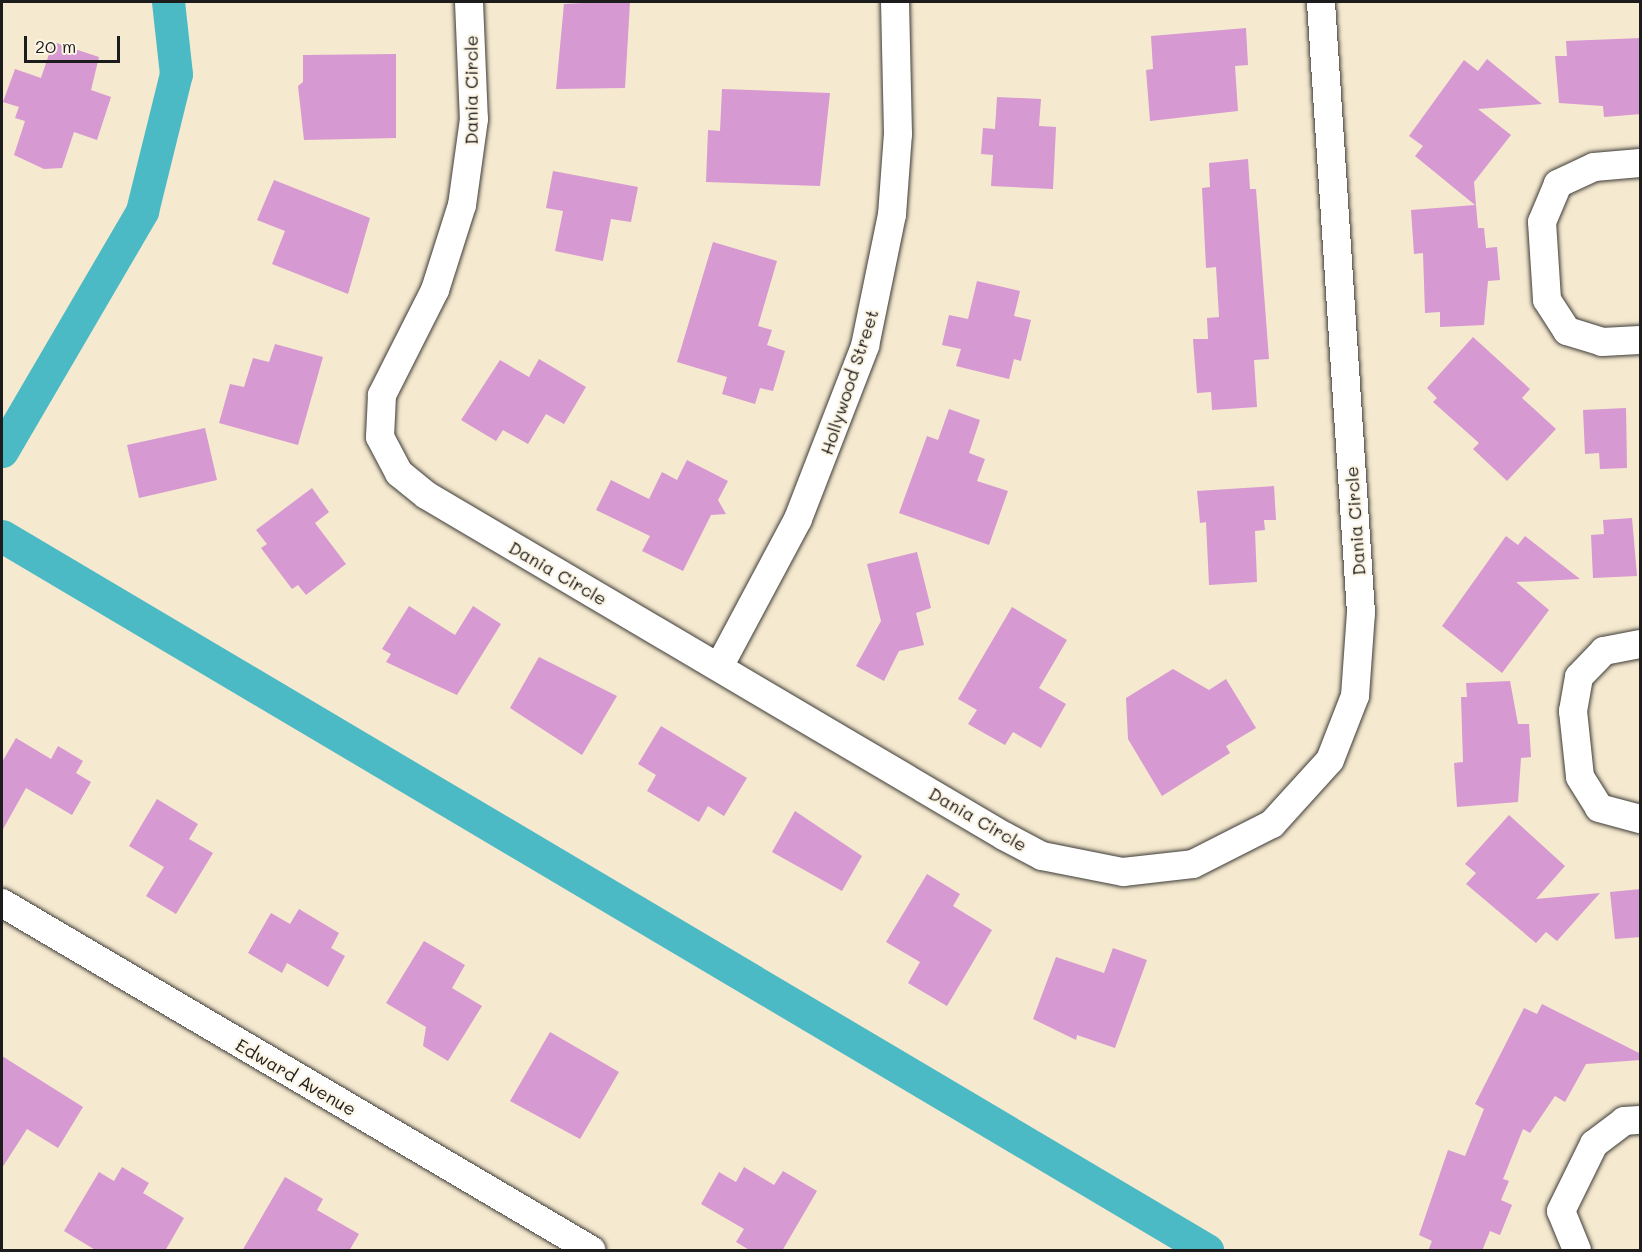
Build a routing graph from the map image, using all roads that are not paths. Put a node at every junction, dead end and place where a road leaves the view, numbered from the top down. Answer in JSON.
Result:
{"nodes":[{"id":1,"x":469,"y":2,"type":"edge"},
{"id":2,"x":895,"y":2,"type":"edge"},
{"id":3,"x":1321,"y":2,"type":"edge"},
{"id":4,"x":1641,"y":163,"type":"edge"},
{"id":5,"x":1641,"y":340,"type":"edge"},
{"id":6,"x":1641,"y":644,"type":"edge"},
{"id":7,"x":719,"y":667,"type":"junction"},
{"id":8,"x":1641,"y":819,"type":"edge"},
{"id":9,"x":2,"y":903,"type":"edge"},
{"id":10,"x":1641,"y":1120,"type":"edge"},
{"id":11,"x":591,"y":1251,"type":"edge"},
{"id":12,"x":1577,"y":1251,"type":"edge"}],
"edges":[{"from":1,"to":7,"type":"street","name":"Dania Circle"},
{"from":2,"to":7,"type":"street","name":"Hollywood Street"},
{"from":3,"to":7,"type":"street","name":"Dania Circle"},
{"from":4,"to":5,"type":"street"},
{"from":6,"to":8,"type":"street"},
{"from":9,"to":11,"type":"street","name":"Edward Avenue"},
{"from":10,"to":12,"type":"street"}]}
